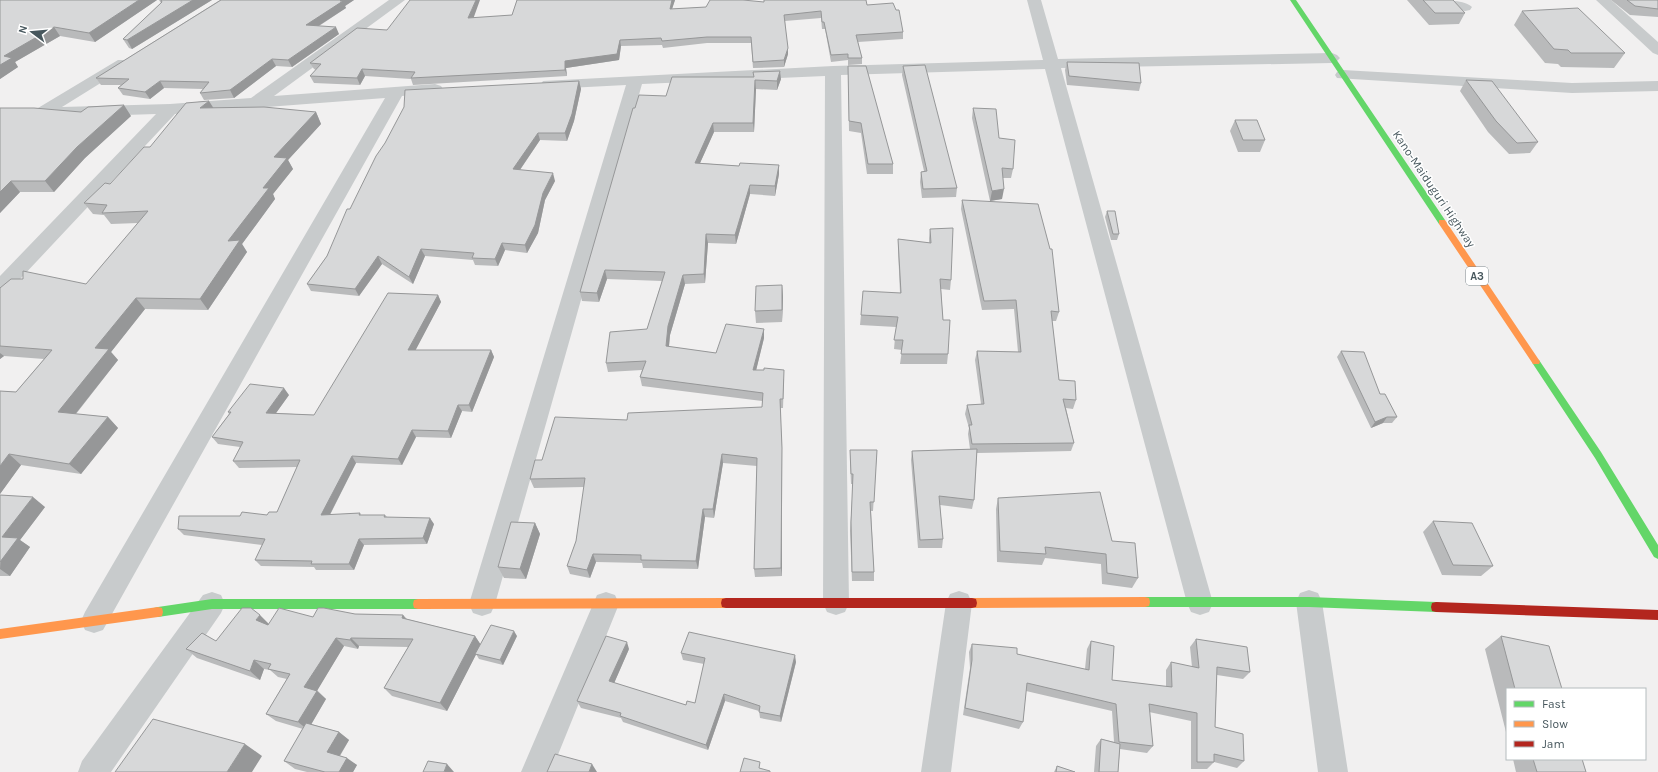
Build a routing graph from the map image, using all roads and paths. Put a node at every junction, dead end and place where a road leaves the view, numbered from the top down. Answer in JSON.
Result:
{"nodes":[{"id":1,"x":398,"y":0,"type":"edge"},
{"id":2,"x":1034,"y":0,"type":"edge"},
{"id":3,"x":1293,"y":0,"type":"edge"},
{"id":4,"x":1441,"y":0,"type":"edge"},
{"id":5,"x":1603,"y":0,"type":"edge"},
{"id":6,"x":1465,"y":7,"type":"dead end"},
{"id":7,"x":1658,"y":50,"type":"edge"},
{"id":8,"x":137,"y":54,"type":"edge"},
{"id":9,"x":1332,"y":58,"type":"junction"},
{"id":10,"x":1052,"y":64,"type":"junction"},
{"id":11,"x":833,"y":71,"type":"junction"},
{"id":12,"x":1343,"y":75,"type":"junction"},
{"id":13,"x":635,"y":81,"type":"junction"},
{"id":14,"x":532,"y":85,"type":"edge"},
{"id":15,"x":1658,"y":86,"type":"edge"},
{"id":16,"x":452,"y":88,"type":"edge"},
{"id":17,"x":396,"y":91,"type":"junction"},
{"id":18,"x":257,"y":101,"type":"junction"},
{"id":19,"x":170,"y":109,"type":"junction"},
{"id":20,"x":42,"y":113,"type":"junction"},
{"id":21,"x":0,"y":114,"type":"edge"},
{"id":22,"x":0,"y":288,"type":"edge"},
{"id":23,"x":1658,"y":554,"type":"edge"},
{"id":24,"x":1309,"y":602,"type":"junction"},
{"id":25,"x":836,"y":603,"type":"junction"},
{"id":26,"x":959,"y":603,"type":"junction"},
{"id":27,"x":1200,"y":603,"type":"junction"},
{"id":28,"x":212,"y":604,"type":"junction"},
{"id":29,"x":482,"y":604,"type":"junction"},
{"id":30,"x":606,"y":604,"type":"junction"},
{"id":31,"x":1658,"y":615,"type":"edge"},
{"id":32,"x":94,"y":621,"type":"junction"},
{"id":33,"x":0,"y":634,"type":"edge"},
{"id":34,"x":93,"y":772,"type":"edge"},
{"id":35,"x":536,"y":772,"type":"edge"},
{"id":36,"x":936,"y":772,"type":"edge"},
{"id":37,"x":1333,"y":772,"type":"edge"}],
"edges":[{"from":1,"to":18,"type":"street"},
{"from":2,"to":10,"type":"street"},
{"from":3,"to":9,"type":"main road","name":"Kano-Maiduguri Highway","number":"A3"},
{"from":4,"to":6,"type":"street"},
{"from":5,"to":7,"type":"street"},
{"from":8,"to":20,"type":"street"},
{"from":9,"to":10,"type":"street"},
{"from":9,"to":12,"type":"main road","name":"Kano-Maiduguri Highway","number":"A3"},
{"from":10,"to":11,"type":"street"},
{"from":10,"to":27,"type":"street"},
{"from":11,"to":13,"type":"street"},
{"from":11,"to":25,"type":"street"},
{"from":12,"to":15,"type":"street"},
{"from":12,"to":23,"type":"main road","name":"Kano-Maiduguri Highway","number":"A3"},
{"from":13,"to":14,"type":"street"},
{"from":13,"to":29,"type":"street"},
{"from":16,"to":17,"type":"street"},
{"from":17,"to":18,"type":"street"},
{"from":17,"to":32,"type":"street"},
{"from":18,"to":19,"type":"street"},
{"from":19,"to":20,"type":"street"},
{"from":19,"to":22,"type":"street"},
{"from":20,"to":21,"type":"street"},
{"from":24,"to":27,"type":"main road"},
{"from":24,"to":31,"type":"main road"},
{"from":24,"to":37,"type":"street"},
{"from":25,"to":26,"type":"main road"},
{"from":25,"to":30,"type":"main road"},
{"from":26,"to":27,"type":"main road"},
{"from":26,"to":36,"type":"street"},
{"from":28,"to":29,"type":"main road"},
{"from":28,"to":32,"type":"main road"},
{"from":28,"to":34,"type":"street"},
{"from":29,"to":30,"type":"main road"},
{"from":30,"to":35,"type":"street"},
{"from":32,"to":33,"type":"main road"}]}
